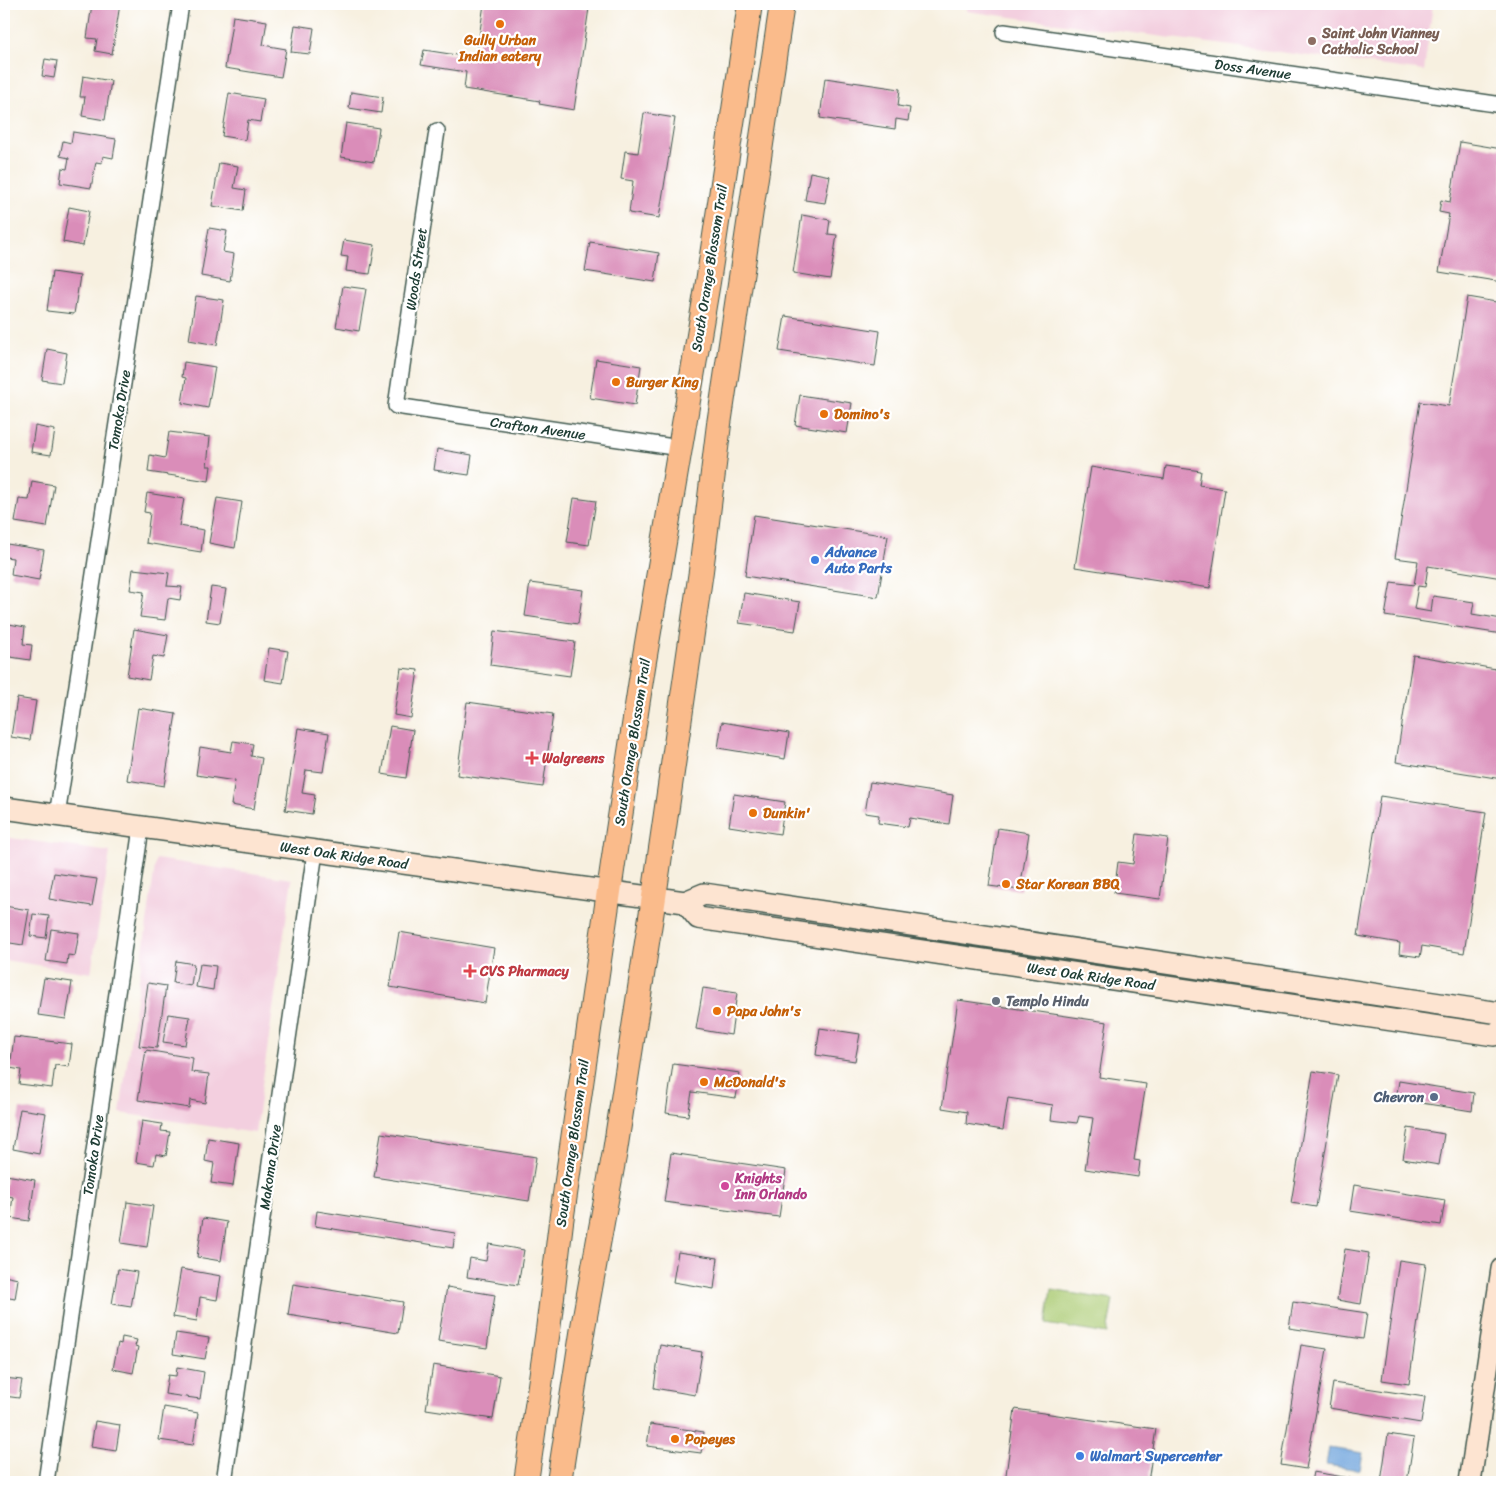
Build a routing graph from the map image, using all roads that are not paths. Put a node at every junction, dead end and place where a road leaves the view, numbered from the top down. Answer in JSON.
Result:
{"nodes":[{"id":1,"x":181,"y":4,"type":"edge"},
{"id":2,"x":750,"y":4,"type":"edge"},
{"id":3,"x":762,"y":4,"type":"edge"},
{"id":4,"x":782,"y":4,"type":"edge"},
{"id":5,"x":777,"y":28,"type":"junction"},
{"id":6,"x":1004,"y":32,"type":"dead end"},
{"id":7,"x":1502,"y":106,"type":"edge"},
{"id":8,"x":437,"y":131,"type":"dead end"},
{"id":9,"x":396,"y":406,"type":"joint"},
{"id":10,"x":680,"y":448,"type":"junction"},
{"id":11,"x":4,"y":808,"type":"edge"},
{"id":12,"x":57,"y":816,"type":"junction"},
{"id":13,"x":141,"y":828,"type":"junction"},
{"id":14,"x":315,"y":852,"type":"junction"},
{"id":15,"x":609,"y":890,"type":"junction"},
{"id":16,"x":654,"y":896,"type":"junction"},
{"id":17,"x":685,"y":902,"type":"junction"},
{"id":18,"x":1194,"y":967,"type":"junction"},
{"id":19,"x":1044,"y":969,"type":"junction"},
{"id":20,"x":1395,"y":997,"type":"junction"},
{"id":21,"x":1295,"y":1006,"type":"junction"},
{"id":22,"x":1502,"y":1017,"type":"edge"},
{"id":23,"x":1502,"y":1029,"type":"edge"},
{"id":24,"x":1502,"y":1269,"type":"edge"},
{"id":25,"x":46,"y":1482,"type":"edge"},
{"id":26,"x":224,"y":1482,"type":"edge"},
{"id":27,"x":526,"y":1482,"type":"edge"},
{"id":28,"x":559,"y":1482,"type":"edge"},
{"id":29,"x":1470,"y":1482,"type":"edge"}],
"edges":[{"from":1,"to":12,"type":"street","name":"Tomoka Drive"},
{"from":2,"to":10,"type":"main road","name":"South Orange Blossom Trail"},
{"from":3,"to":5,"type":"main road"},
{"from":4,"to":5,"type":"main road"},
{"from":5,"to":16,"type":"main road"},
{"from":6,"to":7,"type":"street","name":"Doss Avenue"},
{"from":8,"to":9,"type":"street","name":"Woods Street"},
{"from":9,"to":10,"type":"street","name":"Crafton Avenue"},
{"from":10,"to":15,"type":"main road","name":"South Orange Blossom Trail"},
{"from":11,"to":12,"type":"street","name":"West Oak Ridge Road"},
{"from":12,"to":13,"type":"street","name":"West Oak Ridge Road"},
{"from":13,"to":14,"type":"street","name":"West Oak Ridge Road"},
{"from":13,"to":25,"type":"street","name":"Tomoka Drive"},
{"from":14,"to":15,"type":"street","name":"West Oak Ridge Road"},
{"from":14,"to":26,"type":"street","name":"Makoma Drive"},
{"from":15,"to":16,"type":"street","name":"West Oak Ridge Road"},
{"from":15,"to":27,"type":"main road","name":"South Orange Blossom Trail"},
{"from":16,"to":17,"type":"street","name":"West Oak Ridge Road"},
{"from":16,"to":28,"type":"main road"},
{"from":17,"to":18,"type":"street","name":"West Oak Ridge Road"},
{"from":17,"to":19,"type":"street","name":"West Oak Ridge Road"},
{"from":18,"to":19,"type":"street"},
{"from":18,"to":20,"type":"street","name":"West Oak Ridge Road"},
{"from":19,"to":21,"type":"street","name":"West Oak Ridge Road"},
{"from":20,"to":21,"type":"street"},
{"from":20,"to":22,"type":"street","name":"West Oak Ridge Road"},
{"from":21,"to":23,"type":"street","name":"West Oak Ridge Road"},
{"from":24,"to":29,"type":"street"}]}
